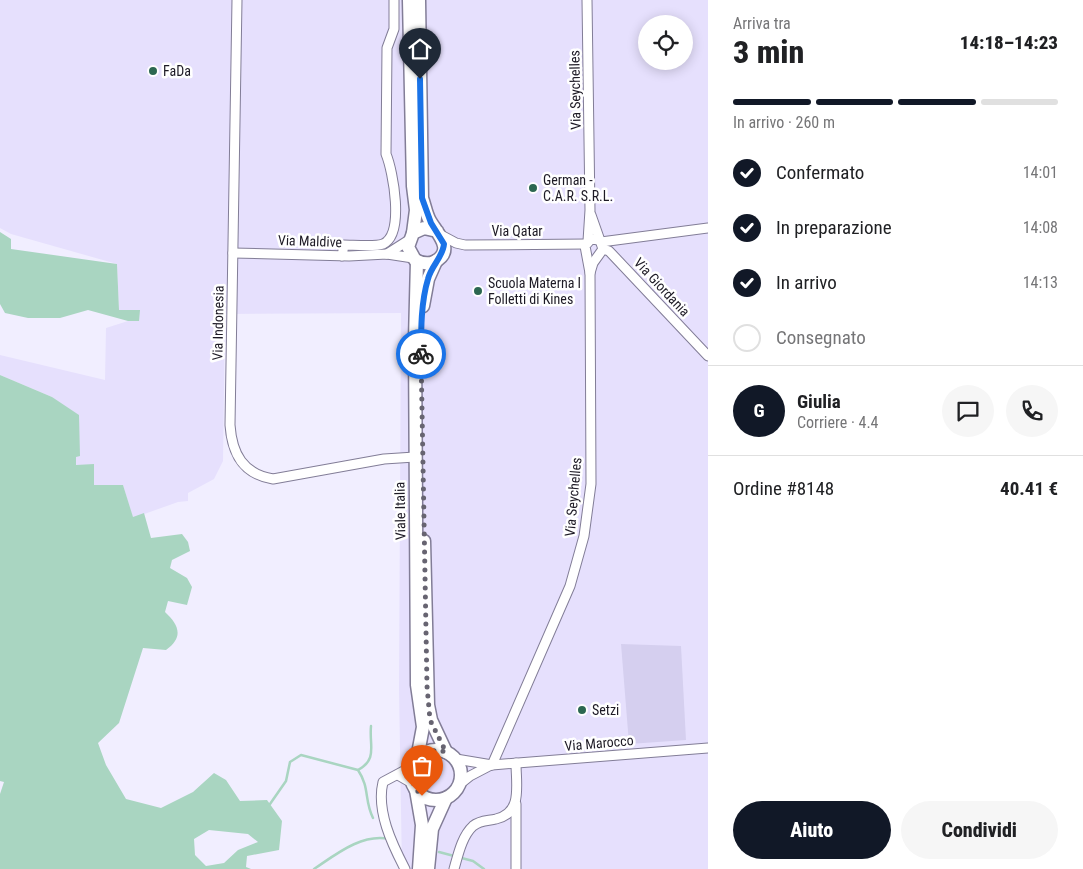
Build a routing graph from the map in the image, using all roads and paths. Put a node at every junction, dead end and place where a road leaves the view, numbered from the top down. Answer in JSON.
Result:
{"nodes":[{"id":1,"x":236,"y":0,"type":"edge"},
{"id":2,"x":394,"y":0,"type":"edge"},
{"id":3,"x":409,"y":0,"type":"edge"},
{"id":4,"x":419,"y":0,"type":"edge"},
{"id":5,"x":587,"y":0,"type":"edge"},
{"id":6,"x":590,"y":210,"type":"junction"},
{"id":7,"x":708,"y":228,"type":"edge"},
{"id":8,"x":439,"y":233,"type":"junction"},
{"id":9,"x":411,"y":237,"type":"junction"},
{"id":10,"x":621,"y":241,"type":"junction"},
{"id":11,"x":465,"y":245,"type":"junction"},
{"id":12,"x":587,"y":247,"type":"junction"},
{"id":13,"x":600,"y":249,"type":"junction"},
{"id":14,"x":233,"y":253,"type":"junction"},
{"id":15,"x":387,"y":254,"type":"junction"},
{"id":16,"x":342,"y":256,"type":"junction"},
{"id":17,"x":440,"y":256,"type":"junction"},
{"id":18,"x":616,"y":258,"type":"junction"},
{"id":19,"x":415,"y":260,"type":"junction"},
{"id":20,"x":590,"y":273,"type":"junction"},
{"id":21,"x":708,"y":356,"type":"edge"},
{"id":22,"x":415,"y":458,"type":"junction"},
{"id":23,"x":708,"y":748,"type":"edge"},
{"id":24,"x":451,"y":755,"type":"junction"},
{"id":25,"x":415,"y":762,"type":"junction"},
{"id":26,"x":516,"y":763,"type":"junction"},
{"id":27,"x":492,"y":765,"type":"junction"},
{"id":28,"x":398,"y":776,"type":"junction"},
{"id":29,"x":460,"y":784,"type":"junction"},
{"id":30,"x":414,"y":787,"type":"junction"},
{"id":31,"x":446,"y":798,"type":"junction"},
{"id":32,"x":516,"y":800,"type":"junction"},
{"id":33,"x":457,"y":861,"type":"edge"},
{"id":34,"x":405,"y":869,"type":"edge"},
{"id":35,"x":419,"y":869,"type":"edge"},
{"id":36,"x":428,"y":869,"type":"edge"},
{"id":37,"x":516,"y":869,"type":"edge"}],
"edges":[{"from":1,"to":14,"type":"street","name":"Via Indonesia"},
{"from":2,"to":16,"type":"street"},
{"from":3,"to":9,"type":"main road"},
{"from":4,"to":8,"type":"main road"},
{"from":5,"to":6,"type":"street","name":"Via Seychelles"},
{"from":6,"to":12,"type":"street","name":"Via Seychelles"},
{"from":6,"to":13,"type":"street","name":"Via Seychelles"},
{"from":7,"to":10,"type":"street"},
{"from":8,"to":9,"type":"main road"},
{"from":8,"to":11,"type":"street"},
{"from":8,"to":17,"type":"main road"},
{"from":9,"to":15,"type":"street","name":"Via Maldive"},
{"from":9,"to":19,"type":"main road"},
{"from":10,"to":13,"type":"street"},
{"from":10,"to":18,"type":"street","name":"Via Giordania"},
{"from":11,"to":12,"type":"street","name":"Via Qatar"},
{"from":11,"to":17,"type":"street"},
{"from":12,"to":13,"type":"street"},
{"from":12,"to":13,"type":"street","name":"Via Giordania"},
{"from":12,"to":20,"type":"street","name":"Via Seychelles"},
{"from":13,"to":18,"type":"street","name":"Via Giordania"},
{"from":13,"to":20,"type":"street","name":"Via Seychelles"},
{"from":14,"to":16,"type":"street","name":"Via Maldive"},
{"from":14,"to":22,"type":"street","name":"Via Indonesia"},
{"from":15,"to":16,"type":"street","name":"Via Maldive"},
{"from":15,"to":19,"type":"street","name":"Via Maldive"},
{"from":17,"to":19,"type":"main road"},
{"from":17,"to":24,"type":"main road","name":"Viale Italia"},
{"from":18,"to":21,"type":"street","name":"Via Giordania"},
{"from":19,"to":22,"type":"main road","name":"Viale Italia"},
{"from":20,"to":27,"type":"street","name":"Via Seychelles"},
{"from":22,"to":25,"type":"main road","name":"Viale Italia"},
{"from":23,"to":26,"type":"street","name":"Via Marocco"},
{"from":24,"to":25,"type":"main road"},
{"from":24,"to":27,"type":"street","name":"Via Marocco"},
{"from":24,"to":29,"type":"main road"},
{"from":25,"to":28,"type":"street"},
{"from":25,"to":30,"type":"main road"},
{"from":26,"to":27,"type":"street","name":"Via Marocco"},
{"from":26,"to":32,"type":"street"},
{"from":27,"to":29,"type":"street","name":"Via Marocco"},
{"from":28,"to":30,"type":"street"},
{"from":28,"to":34,"type":"street"},
{"from":29,"to":31,"type":"main road"},
{"from":30,"to":31,"type":"main road"},
{"from":30,"to":35,"type":"main road"},
{"from":31,"to":36,"type":"main road"},
{"from":32,"to":33,"type":"street"},
{"from":32,"to":37,"type":"street"}]}
